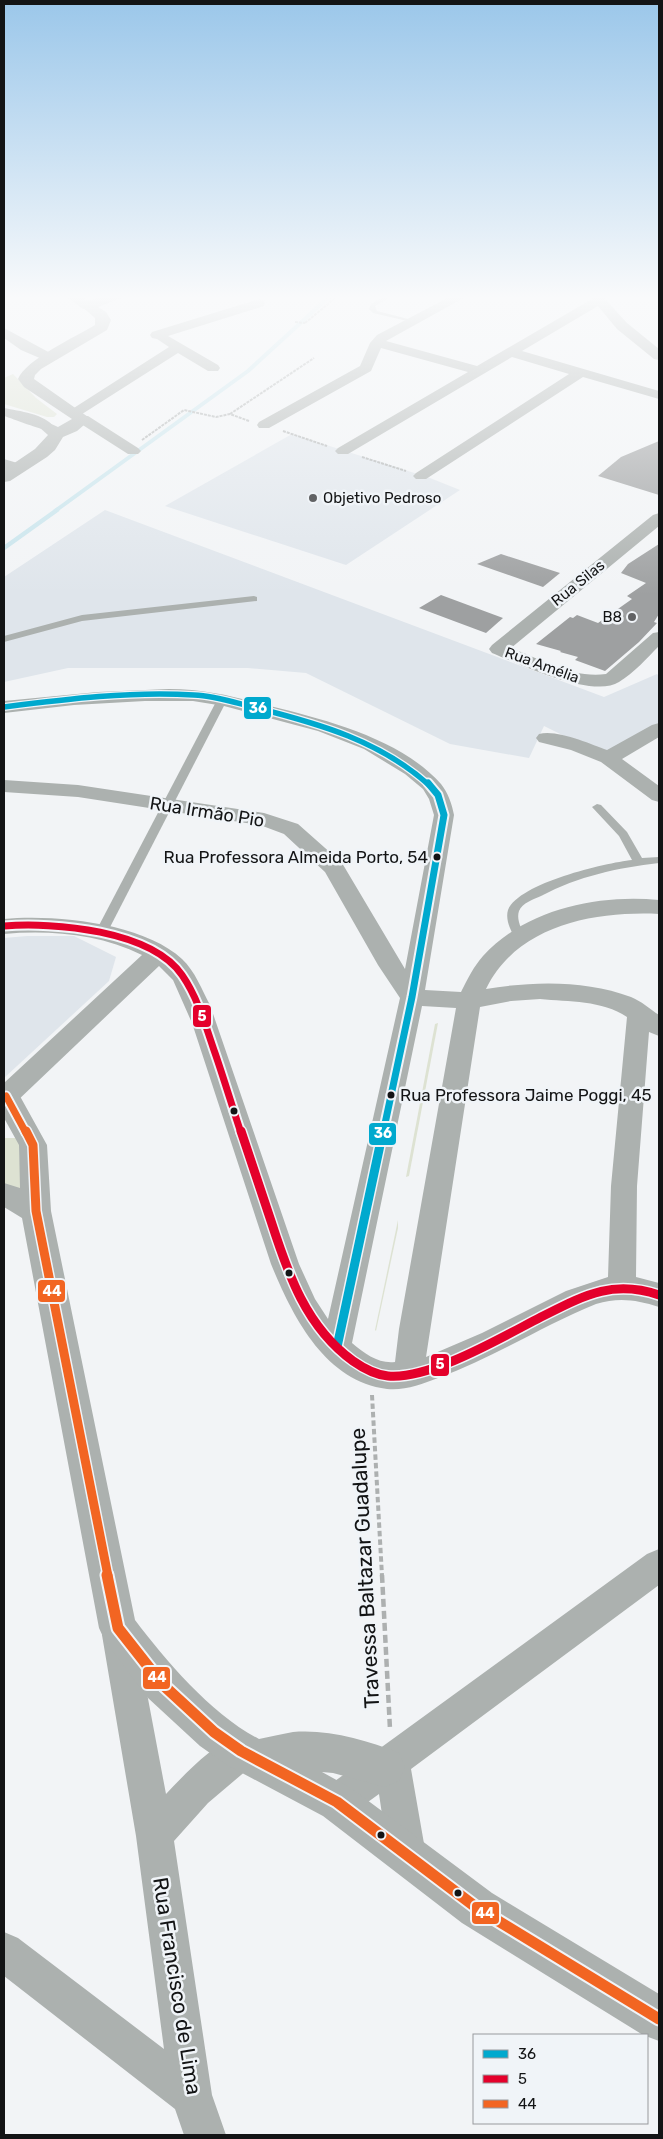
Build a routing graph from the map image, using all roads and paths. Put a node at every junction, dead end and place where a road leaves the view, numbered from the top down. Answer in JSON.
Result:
{"nodes":[{"id":1,"x":46,"y":395,"type":"edge"},
{"id":2,"x":109,"y":395,"type":"edge"},
{"id":3,"x":259,"y":395,"type":"edge"},
{"id":4,"x":318,"y":395,"type":"edge"},
{"id":5,"x":437,"y":395,"type":"edge"},
{"id":6,"x":546,"y":395,"type":"edge"},
{"id":7,"x":4,"y":412,"type":"edge"},
{"id":8,"x":230,"y":414,"type":"junction"},
{"id":9,"x":78,"y":416,"type":"junction"},
{"id":10,"x":264,"y":425,"type":"joint"},
{"id":11,"x":52,"y":431,"type":"junction"},
{"id":12,"x":131,"y":450,"type":"joint"},
{"id":13,"x":343,"y":451,"type":"dead end"},
{"id":14,"x":11,"y":466,"type":"edge"},
{"id":15,"x":421,"y":476,"type":"dead end"},
{"id":16,"x":4,"y":477,"type":"edge"},
{"id":17,"x":659,"y":518,"type":"edge"},
{"id":18,"x":254,"y":599,"type":"dead end"},
{"id":19,"x":659,"y":637,"type":"edge"},
{"id":20,"x":4,"y":640,"type":"edge"},
{"id":21,"x":498,"y":649,"type":"joint"},
{"id":22,"x":222,"y":700,"type":"junction"},
{"id":23,"x":4,"y":707,"type":"edge"},
{"id":24,"x":659,"y":729,"type":"edge"},
{"id":25,"x":546,"y":738,"type":"dead end"},
{"id":26,"x":608,"y":758,"type":"junction"},
{"id":27,"x":4,"y":786,"type":"edge"},
{"id":28,"x":659,"y":796,"type":"edge"},
{"id":29,"x":168,"y":806,"type":"junction"},
{"id":30,"x":597,"y":807,"type":"dead end"},
{"id":31,"x":659,"y":860,"type":"edge"},
{"id":32,"x":639,"y":862,"type":"junction"},
{"id":33,"x":659,"y":906,"type":"edge"},
{"id":34,"x":4,"y":926,"type":"edge"},
{"id":35,"x":101,"y":933,"type":"junction"},
{"id":36,"x":520,"y":937,"type":"junction"},
{"id":37,"x":158,"y":953,"type":"junction"},
{"id":38,"x":412,"y":997,"type":"junction"},
{"id":39,"x":469,"y":1001,"type":"junction"},
{"id":40,"x":649,"y":1020,"type":"edge"},
{"id":41,"x":5,"y":1097,"type":"edge"},
{"id":42,"x":20,"y":1203,"type":"edge"},
{"id":43,"x":622,"y":1286,"type":"junction"},
{"id":44,"x":659,"y":1295,"type":"edge"},
{"id":45,"x":337,"y":1347,"type":"junction"},
{"id":46,"x":371,"y":1372,"type":"junction"},
{"id":47,"x":409,"y":1374,"type":"junction"},
{"id":48,"x":659,"y":1565,"type":"edge"},
{"id":49,"x":118,"y":1628,"type":"junction"},
{"id":50,"x":249,"y":1755,"type":"junction"},
{"id":51,"x":388,"y":1764,"type":"junction"},
{"id":52,"x":337,"y":1802,"type":"junction"},
{"id":53,"x":155,"y":1836,"type":"junction"},
{"id":54,"x":407,"y":1855,"type":"junction"},
{"id":55,"x":4,"y":1952,"type":"edge"},
{"id":56,"x":655,"y":2008,"type":"edge"},
{"id":57,"x":191,"y":2094,"type":"junction"},
{"id":58,"x":205,"y":2135,"type":"edge"}],
"edges":[{"from":1,"to":9,"type":"street"},
{"from":2,"to":9,"type":"street"},
{"from":3,"to":8,"type":"path"},
{"from":4,"to":10,"type":"street"},
{"from":5,"to":13,"type":"street"},
{"from":6,"to":15,"type":"street"},
{"from":7,"to":11,"type":"street"},
{"from":8,"to":10,"type":"path"},
{"from":8,"to":12,"type":"path"},
{"from":9,"to":11,"type":"street"},
{"from":9,"to":12,"type":"street"},
{"from":11,"to":14,"type":"street"},
{"from":14,"to":16,"type":"street"},
{"from":17,"to":21,"type":"street","name":"Rua Silas"},
{"from":18,"to":20,"type":"lane"},
{"from":19,"to":21,"type":"street","name":"Rua Amélia"},
{"from":22,"to":23,"type":"street"},
{"from":22,"to":29,"type":"lane"},
{"from":22,"to":38,"type":"street"},
{"from":24,"to":26,"type":"street"},
{"from":25,"to":26,"type":"street"},
{"from":26,"to":28,"type":"street"},
{"from":27,"to":29,"type":"street","name":"Rua Irmão Pio"},
{"from":29,"to":35,"type":"lane"},
{"from":29,"to":38,"type":"street","name":"Rua Irmão Pio"},
{"from":30,"to":32,"type":"lane"},
{"from":31,"to":32,"type":"lane"},
{"from":32,"to":36,"type":"lane"},
{"from":33,"to":36,"type":"street"},
{"from":34,"to":35,"type":"street"},
{"from":35,"to":37,"type":"street"},
{"from":36,"to":39,"type":"street"},
{"from":37,"to":41,"type":"street"},
{"from":37,"to":45,"type":"street"},
{"from":38,"to":39,"type":"street"},
{"from":38,"to":45,"type":"street"},
{"from":39,"to":40,"type":"street"},
{"from":39,"to":47,"type":"street"},
{"from":40,"to":43,"type":"street"},
{"from":41,"to":42,"type":"street"},
{"from":42,"to":49,"type":"street"},
{"from":43,"to":44,"type":"street"},
{"from":43,"to":47,"type":"street"},
{"from":45,"to":46,"type":"street"},
{"from":46,"to":47,"type":"street"},
{"from":46,"to":51,"type":"path","name":"Travessa Baltazar Guadalupe"},
{"from":48,"to":51,"type":"street"},
{"from":49,"to":50,"type":"street"},
{"from":49,"to":53,"type":"street","name":"Rua Francisco de Lima"},
{"from":50,"to":51,"type":"street"},
{"from":50,"to":52,"type":"street"},
{"from":50,"to":53,"type":"street"},
{"from":51,"to":52,"type":"street"},
{"from":51,"to":54,"type":"street"},
{"from":52,"to":54,"type":"street"},
{"from":53,"to":57,"type":"street","name":"Rua Francisco de Lima"},
{"from":54,"to":56,"type":"street"},
{"from":55,"to":57,"type":"street"},
{"from":57,"to":58,"type":"street","name":"Rua Francisco de Lima"}]}
